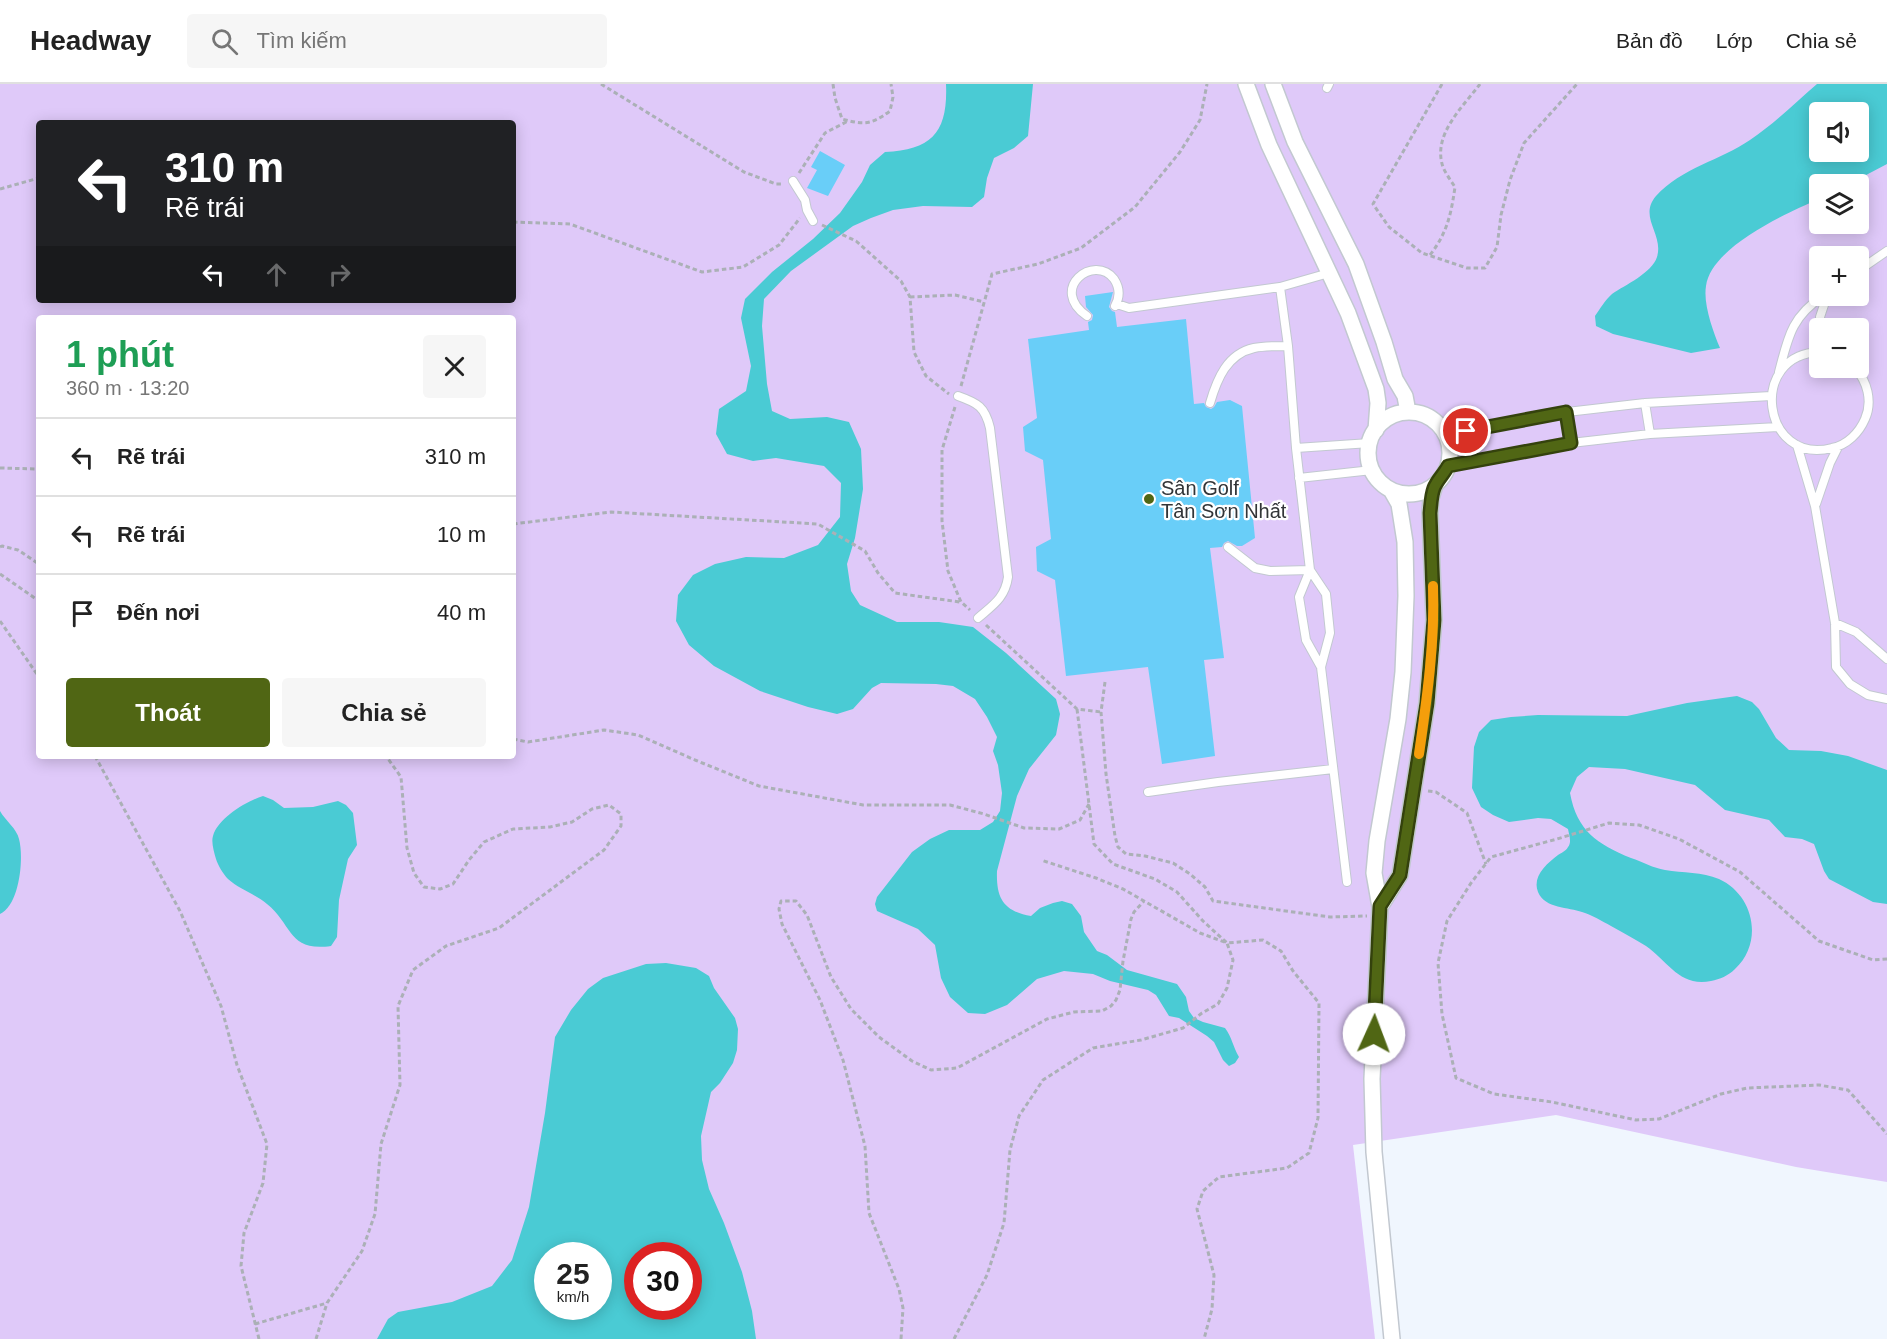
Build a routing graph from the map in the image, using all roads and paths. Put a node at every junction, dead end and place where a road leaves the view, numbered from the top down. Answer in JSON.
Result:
{"nodes":[{"id":1,"x":601,"y":84,"type":"edge"},
{"id":2,"x":833,"y":84,"type":"edge"},
{"id":3,"x":891,"y":84,"type":"edge"},
{"id":4,"x":1207,"y":84,"type":"edge"},
{"id":5,"x":1246,"y":84,"type":"edge"},
{"id":6,"x":1273,"y":84,"type":"edge"},
{"id":7,"x":1442,"y":84,"type":"edge"},
{"id":8,"x":1480,"y":84,"type":"edge"},
{"id":9,"x":1577,"y":84,"type":"edge"},
{"id":10,"x":848,"y":121,"type":"junction"},
{"id":11,"x":36,"y":179,"type":"edge"},
{"id":12,"x":793,"y":181,"type":"junction"},
{"id":13,"x":0,"y":189,"type":"edge"},
{"id":14,"x":1323,"y":199,"type":"junction"},
{"id":15,"x":807,"y":210,"type":"junction"},
{"id":16,"x":1299,"y":211,"type":"junction"},
{"id":17,"x":813,"y":221,"type":"joint"},
{"id":18,"x":516,"y":222,"type":"edge"},
{"id":19,"x":1887,"y":251,"type":"edge"},
{"id":20,"x":1430,"y":255,"type":"junction"},
{"id":21,"x":1869,"y":263,"type":"edge"},
{"id":22,"x":1331,"y":273,"type":"junction"},
{"id":23,"x":1280,"y":287,"type":"junction"},
{"id":24,"x":910,"y":297,"type":"junction"},
{"id":25,"x":984,"y":302,"type":"junction"},
{"id":26,"x":1811,"y":306,"type":"edge"},
{"id":27,"x":1087,"y":316,"type":"dead end"},
{"id":28,"x":1288,"y":346,"type":"junction"},
{"id":29,"x":1809,"y":354,"type":"edge"},
{"id":30,"x":1779,"y":374,"type":"junction"},
{"id":31,"x":1863,"y":378,"type":"edge"},
{"id":32,"x":1771,"y":396,"type":"junction"},
{"id":33,"x":958,"y":398,"type":"junction"},
{"id":34,"x":1210,"y":403,"type":"dead end"},
{"id":35,"x":1645,"y":403,"type":"junction"},
{"id":36,"x":1408,"y":412,"type":"junction"},
{"id":37,"x":1566,"y":412,"type":"junction"},
{"id":38,"x":1778,"y":427,"type":"junction"},
{"id":39,"x":1650,"y":434,"type":"junction"},
{"id":40,"x":1446,"y":435,"type":"junction"},
{"id":41,"x":1373,"y":436,"type":"junction"},
{"id":42,"x":1571,"y":443,"type":"junction"},
{"id":43,"x":1797,"y":445,"type":"junction"},
{"id":44,"x":1838,"y":447,"type":"junction"},
{"id":45,"x":1296,"y":448,"type":"junction"},
{"id":46,"x":1448,"y":466,"type":"junction"},
{"id":47,"x":0,"y":468,"type":"edge"},
{"id":48,"x":36,"y":470,"type":"edge"},
{"id":49,"x":1372,"y":470,"type":"junction"},
{"id":50,"x":1299,"y":478,"type":"junction"},
{"id":51,"x":1435,"y":485,"type":"junction"},
{"id":52,"x":1391,"y":490,"type":"junction"},
{"id":53,"x":1815,"y":506,"type":"junction"},
{"id":54,"x":516,"y":524,"type":"edge"},
{"id":55,"x":0,"y":547,"type":"edge"},
{"id":56,"x":1228,"y":547,"type":"dead end"},
{"id":57,"x":36,"y":562,"type":"edge"},
{"id":58,"x":1310,"y":570,"type":"junction"},
{"id":59,"x":1,"y":576,"type":"edge"},
{"id":60,"x":36,"y":599,"type":"edge"},
{"id":61,"x":961,"y":602,"type":"junction"},
{"id":62,"x":978,"y":618,"type":"junction"},
{"id":63,"x":0,"y":621,"type":"edge"},
{"id":64,"x":1835,"y":623,"type":"junction"},
{"id":65,"x":1887,"y":659,"type":"edge"},
{"id":66,"x":1321,"y":667,"type":"junction"},
{"id":67,"x":36,"y":673,"type":"edge"},
{"id":68,"x":1105,"y":682,"type":"dead end"},
{"id":69,"x":1887,"y":699,"type":"edge"},
{"id":70,"x":1077,"y":709,"type":"junction"},
{"id":71,"x":1101,"y":712,"type":"junction"},
{"id":72,"x":1396,"y":733,"type":"junction"},
{"id":73,"x":1422,"y":736,"type":"junction"},
{"id":74,"x":516,"y":740,"type":"edge"},
{"id":75,"x":97,"y":759,"type":"edge"},
{"id":76,"x":388,"y":759,"type":"edge"},
{"id":77,"x":1333,"y":769,"type":"junction"},
{"id":78,"x":1414,"y":788,"type":"junction"},
{"id":79,"x":1148,"y":792,"type":"dead end"},
{"id":80,"x":1089,"y":803,"type":"junction"},
{"id":81,"x":1041,"y":860,"type":"dead end"},
{"id":82,"x":1486,"y":864,"type":"junction"},
{"id":83,"x":1347,"y":882,"type":"dead end"},
{"id":84,"x":1144,"y":901,"type":"junction"},
{"id":85,"x":1379,"y":911,"type":"junction"},
{"id":86,"x":1227,"y":943,"type":"junction"},
{"id":87,"x":1887,"y":959,"type":"edge"},
{"id":88,"x":1887,"y":1134,"type":"edge"},
{"id":89,"x":327,"y":1303,"type":"junction"},
{"id":90,"x":255,"y":1323,"type":"junction"},
{"id":91,"x":259,"y":1339,"type":"edge"},
{"id":92,"x":316,"y":1339,"type":"edge"},
{"id":93,"x":901,"y":1339,"type":"edge"},
{"id":94,"x":954,"y":1339,"type":"edge"},
{"id":95,"x":1204,"y":1339,"type":"edge"},
{"id":96,"x":1392,"y":1339,"type":"edge"}],
"edges":[{"from":1,"to":12,"type":"path"},
{"from":2,"to":10,"type":"path"},
{"from":3,"to":10,"type":"path"},
{"from":4,"to":25,"type":"path"},
{"from":5,"to":16,"type":"street"},
{"from":6,"to":14,"type":"street"},
{"from":7,"to":20,"type":"path"},
{"from":8,"to":20,"type":"path"},
{"from":9,"to":20,"type":"path"},
{"from":10,"to":12,"type":"path"},
{"from":11,"to":13,"type":"path"},
{"from":12,"to":15,"type":"lane"},
{"from":14,"to":16,"type":"street"},
{"from":14,"to":36,"type":"street"},
{"from":15,"to":17,"type":"lane"},
{"from":15,"to":18,"type":"path"},
{"from":16,"to":22,"type":"street"},
{"from":17,"to":24,"type":"path"},
{"from":19,"to":21,"type":"lane"},
{"from":22,"to":23,"type":"lane"},
{"from":22,"to":41,"type":"street"},
{"from":23,"to":27,"type":"lane"},
{"from":23,"to":28,"type":"lane"},
{"from":24,"to":25,"type":"path"},
{"from":24,"to":33,"type":"path"},
{"from":25,"to":33,"type":"path"},
{"from":26,"to":30,"type":"lane"},
{"from":28,"to":34,"type":"lane"},
{"from":28,"to":45,"type":"lane"},
{"from":29,"to":30,"type":"lane"},
{"from":30,"to":32,"type":"lane"},
{"from":31,"to":44,"type":"lane"},
{"from":32,"to":35,"type":"lane"},
{"from":32,"to":38,"type":"lane"},
{"from":33,"to":61,"type":"path"},
{"from":33,"to":62,"type":"lane"},
{"from":35,"to":37,"type":"lane"},
{"from":35,"to":39,"type":"lane"},
{"from":36,"to":40,"type":"street"},
{"from":36,"to":41,"type":"street"},
{"from":37,"to":40,"type":"lane"},
{"from":37,"to":42,"type":"lane"},
{"from":38,"to":39,"type":"lane"},
{"from":38,"to":43,"type":"lane"},
{"from":39,"to":42,"type":"lane"},
{"from":40,"to":46,"type":"street"},
{"from":41,"to":45,"type":"lane"},
{"from":41,"to":49,"type":"street"},
{"from":42,"to":46,"type":"lane"},
{"from":43,"to":44,"type":"lane"},
{"from":43,"to":53,"type":"lane"},
{"from":44,"to":53,"type":"lane"},
{"from":45,"to":50,"type":"lane"},
{"from":46,"to":51,"type":"street"},
{"from":47,"to":48,"type":"path"},
{"from":49,"to":50,"type":"lane"},
{"from":49,"to":52,"type":"street"},
{"from":50,"to":58,"type":"lane"},
{"from":51,"to":52,"type":"street"},
{"from":51,"to":73,"type":"street"},
{"from":52,"to":72,"type":"street"},
{"from":53,"to":64,"type":"lane"},
{"from":54,"to":61,"type":"path"},
{"from":55,"to":57,"type":"path"},
{"from":56,"to":58,"type":"lane"},
{"from":58,"to":66,"type":"lane"},
{"from":58,"to":66,"type":"lane"},
{"from":59,"to":60,"type":"path"},
{"from":61,"to":62,"type":"path"},
{"from":62,"to":70,"type":"path"},
{"from":63,"to":67,"type":"path"},
{"from":64,"to":65,"type":"lane"},
{"from":64,"to":69,"type":"lane"},
{"from":66,"to":77,"type":"lane"},
{"from":68,"to":71,"type":"path"},
{"from":70,"to":71,"type":"path"},
{"from":70,"to":80,"type":"path"},
{"from":71,"to":85,"type":"path"},
{"from":72,"to":73,"type":"street"},
{"from":72,"to":85,"type":"street"},
{"from":73,"to":78,"type":"street"},
{"from":74,"to":80,"type":"path"},
{"from":75,"to":90,"type":"path"},
{"from":76,"to":89,"type":"path"},
{"from":77,"to":79,"type":"lane"},
{"from":77,"to":83,"type":"lane"},
{"from":78,"to":82,"type":"path"},
{"from":78,"to":85,"type":"street"},
{"from":80,"to":86,"type":"path"},
{"from":81,"to":84,"type":"path"},
{"from":82,"to":87,"type":"path"},
{"from":82,"to":88,"type":"path"},
{"from":84,"to":86,"type":"path"},
{"from":84,"to":93,"type":"path"},
{"from":85,"to":96,"type":"street"},
{"from":86,"to":94,"type":"path"},
{"from":86,"to":95,"type":"path"},
{"from":89,"to":90,"type":"path"},
{"from":89,"to":92,"type":"path"},
{"from":90,"to":91,"type":"path"}]}
